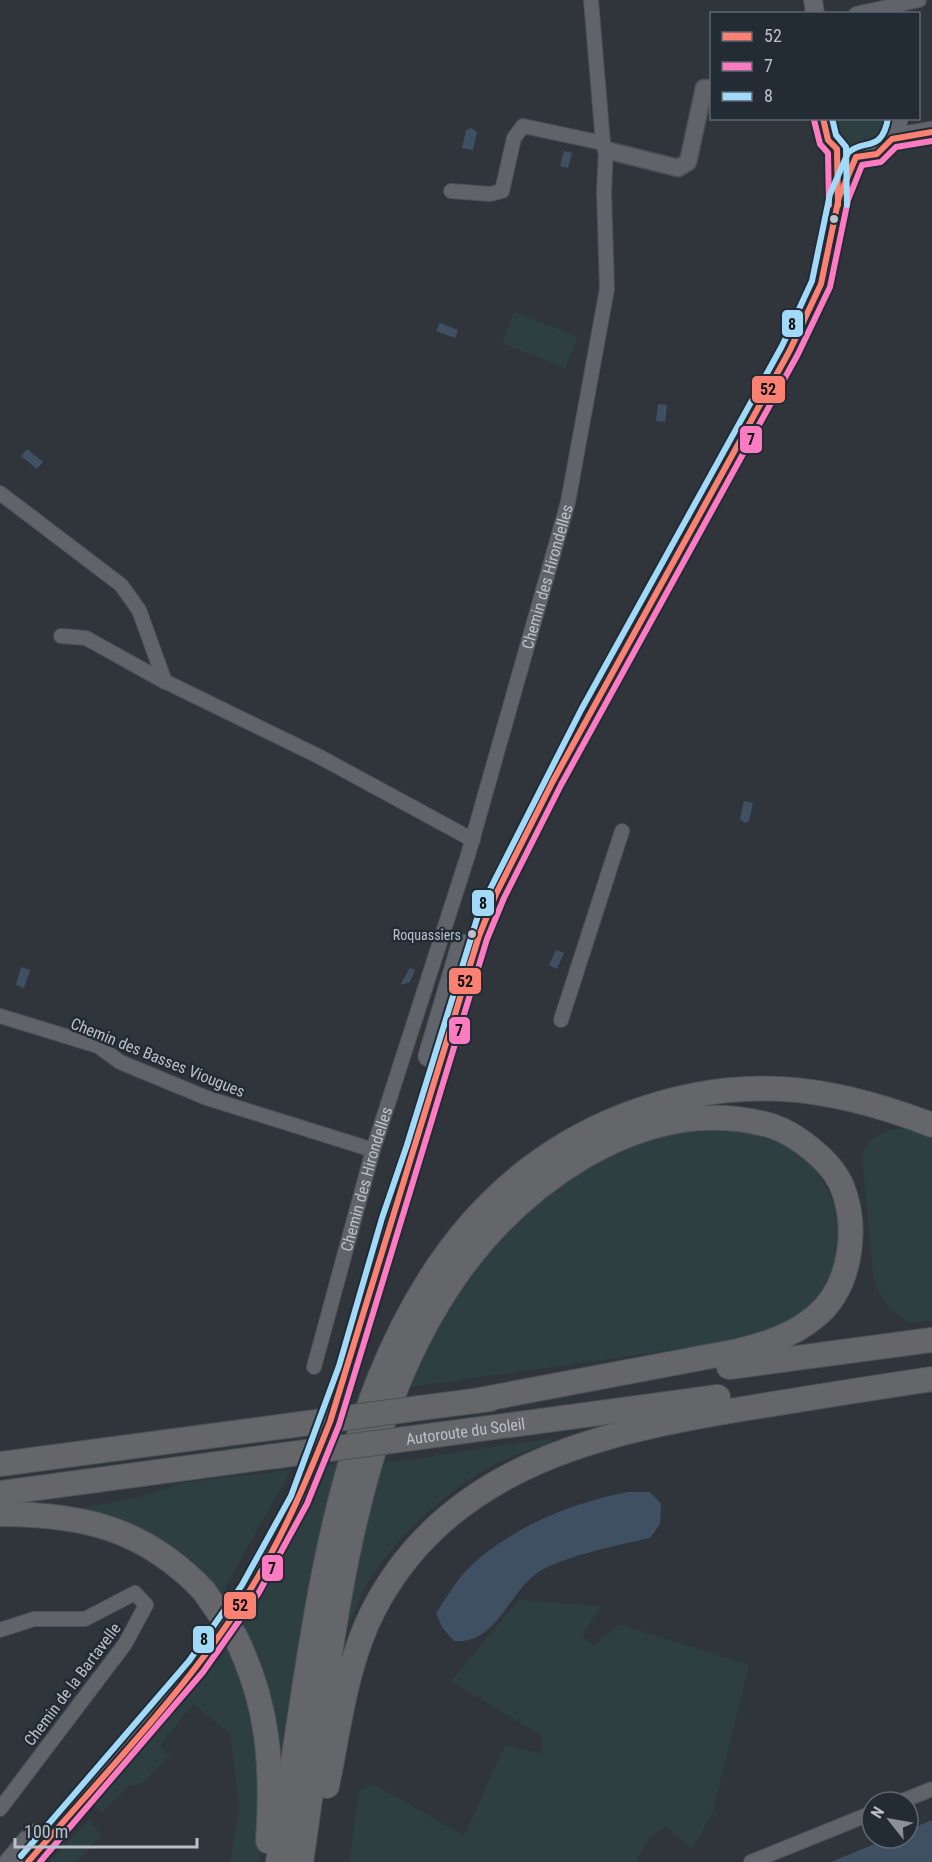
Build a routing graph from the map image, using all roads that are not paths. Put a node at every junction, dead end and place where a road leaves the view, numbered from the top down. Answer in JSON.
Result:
{"nodes":[{"id":1,"x":591,"y":0,"type":"edge"},
{"id":2,"x":919,"y":0,"type":"edge"},
{"id":3,"x":865,"y":12,"type":"edge"},
{"id":4,"x":710,"y":89,"type":"edge"},
{"id":5,"x":823,"y":120,"type":"edge"},
{"id":6,"x":897,"y":120,"type":"edge"},
{"id":7,"x":900,"y":120,"type":"edge"},
{"id":8,"x":930,"y":132,"type":"edge"},
{"id":9,"x":892,"y":140,"type":"junction"},
{"id":10,"x":605,"y":146,"type":"junction"},
{"id":11,"x":846,"y":153,"type":"junction"},
{"id":12,"x":451,"y":191,"type":"dead end"},
{"id":13,"x":0,"y":493,"type":"edge"},
{"id":14,"x":61,"y":636,"type":"dead end"},
{"id":15,"x":165,"y":682,"type":"junction"},
{"id":16,"x":553,"y":781,"type":"junction"},
{"id":17,"x":622,"y":831,"type":"dead end"},
{"id":18,"x":473,"y":840,"type":"junction"},
{"id":19,"x":424,"y":993,"type":"junction"},
{"id":20,"x":445,"y":999,"type":"junction"},
{"id":21,"x":0,"y":1016,"type":"edge"},
{"id":22,"x":561,"y":1020,"type":"dead end"},
{"id":23,"x":932,"y":1125,"type":"edge"},
{"id":24,"x":373,"y":1150,"type":"junction"},
{"id":25,"x":391,"y":1220,"type":"junction"},
{"id":26,"x":932,"y":1340,"type":"edge"},
{"id":27,"x":314,"y":1366,"type":"dead end"},
{"id":28,"x":932,"y":1368,"type":"edge"},
{"id":29,"x":932,"y":1380,"type":"edge"},
{"id":30,"x":474,"y":1401,"type":"junction"},
{"id":31,"x":0,"y":1464,"type":"edge"},
{"id":32,"x":0,"y":1493,"type":"edge"},
{"id":33,"x":0,"y":1514,"type":"edge"},
{"id":34,"x":0,"y":1630,"type":"edge"},
{"id":35,"x":133,"y":1739,"type":"junction"},
{"id":36,"x":0,"y":1809,"type":"edge"},
{"id":37,"x":860,"y":1818,"type":"edge"},
{"id":38,"x":10,"y":1862,"type":"edge"},
{"id":39,"x":28,"y":1862,"type":"edge"},
{"id":40,"x":266,"y":1862,"type":"edge"},
{"id":41,"x":278,"y":1862,"type":"edge"},
{"id":42,"x":301,"y":1862,"type":"edge"},
{"id":43,"x":311,"y":1862,"type":"edge"},
{"id":44,"x":751,"y":1862,"type":"edge"}],
"edges":[{"from":1,"to":10,"type":"street","name":"Chemin des Hirondelles"},
{"from":2,"to":3,"type":"street"},
{"from":4,"to":10,"type":"street"},
{"from":5,"to":11,"type":"main road"},
{"from":6,"to":9,"type":"main road"},
{"from":7,"to":8,"type":"main road"},
{"from":8,"to":9,"type":"main road"},
{"from":9,"to":11,"type":"main road"},
{"from":10,"to":12,"type":"street"},
{"from":10,"to":18,"type":"street","name":"Chemin des Hirondelles"},
{"from":11,"to":16,"type":"main road"},
{"from":13,"to":15,"type":"street"},
{"from":14,"to":15,"type":"street"},
{"from":15,"to":18,"type":"street"},
{"from":16,"to":20,"type":"main road"},
{"from":16,"to":25,"type":"main road"},
{"from":17,"to":22,"type":"street"},
{"from":18,"to":19,"type":"street","name":"Chemin des Hirondelles"},
{"from":19,"to":20,"type":"street"},
{"from":19,"to":24,"type":"street","name":"Chemin des Hirondelles"},
{"from":20,"to":25,"type":"main road"},
{"from":21,"to":24,"type":"street","name":"Chemin des Basses Viougues"},
{"from":23,"to":41,"type":"highway"},
{"from":24,"to":27,"type":"street","name":"Chemin des Hirondelles"},
{"from":25,"to":35,"type":"main road"},
{"from":26,"to":30,"type":"highway","name":"Autoroute du Soleil"},
{"from":28,"to":32,"type":"highway","name":"Autoroute du Soleil","bridge":true},
{"from":29,"to":43,"type":"highway"},
{"from":30,"to":31,"type":"highway","name":"Autoroute du Soleil","bridge":true},
{"from":30,"to":42,"type":"highway"},
{"from":33,"to":40,"type":"highway","bridge":true},
{"from":34,"to":36,"type":"street","name":"Chemin de la Bartavelle"},
{"from":35,"to":38,"type":"main road"},
{"from":35,"to":39,"type":"main road"},
{"from":37,"to":44,"type":"street"}]}
